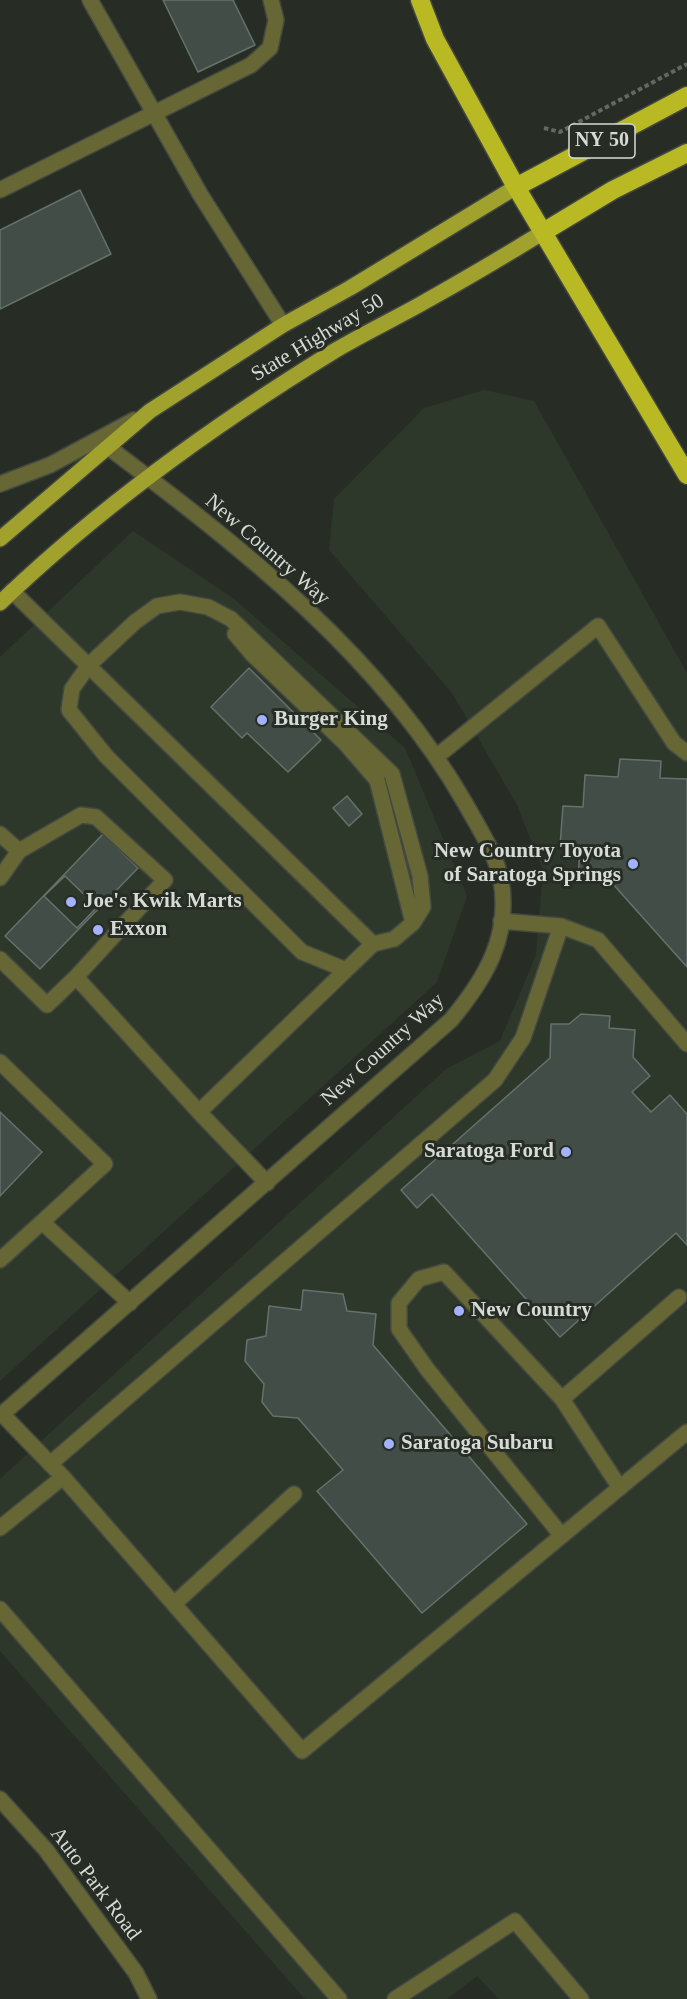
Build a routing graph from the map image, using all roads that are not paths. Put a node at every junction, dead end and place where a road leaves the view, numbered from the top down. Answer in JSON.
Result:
{"nodes":[{"id":1,"x":90,"y":0,"type":"edge"},
{"id":2,"x":271,"y":0,"type":"edge"},
{"id":3,"x":420,"y":0,"type":"edge"},
{"id":4,"x":687,"y":96,"type":"edge"},
{"id":5,"x":154,"y":112,"type":"junction"},
{"id":6,"x":687,"y":153,"type":"edge"},
{"id":7,"x":516,"y":187,"type":"junction"},
{"id":8,"x":0,"y":190,"type":"edge"},
{"id":9,"x":545,"y":231,"type":"junction"},
{"id":10,"x":283,"y":325,"type":"junction"},
{"id":11,"x":150,"y":411,"type":"junction"},
{"id":12,"x":108,"y":447,"type":"junction"},
{"id":13,"x":687,"y":475,"type":"edge"},
{"id":14,"x":147,"y":476,"type":"junction"},
{"id":15,"x":0,"y":484,"type":"edge"},
{"id":16,"x":0,"y":539,"type":"edge"},
{"id":17,"x":12,"y":591,"type":"junction"},
{"id":18,"x":0,"y":603,"type":"edge"},
{"id":19,"x":89,"y":665,"type":"junction"},
{"id":20,"x":687,"y":753,"type":"edge"},
{"id":21,"x":436,"y":757,"type":"junction"},
{"id":22,"x":0,"y":834,"type":"edge"},
{"id":23,"x":20,"y":851,"type":"junction"},
{"id":24,"x":0,"y":878,"type":"edge"},
{"id":25,"x":501,"y":921,"type":"junction"},
{"id":26,"x":561,"y":926,"type":"junction"},
{"id":27,"x":373,"y":944,"type":"junction"},
{"id":28,"x":0,"y":959,"type":"edge"},
{"id":29,"x":346,"y":970,"type":"junction"},
{"id":30,"x":76,"y":977,"type":"junction"},
{"id":31,"x":687,"y":1044,"type":"edge"},
{"id":32,"x":0,"y":1062,"type":"edge"},
{"id":33,"x":200,"y":1112,"type":"junction"},
{"id":34,"x":267,"y":1183,"type":"junction"},
{"id":35,"x":42,"y":1222,"type":"junction"},
{"id":36,"x":0,"y":1260,"type":"edge"},
{"id":37,"x":679,"y":1297,"type":"dead end"},
{"id":38,"x":130,"y":1304,"type":"junction"},
{"id":39,"x":562,"y":1400,"type":"junction"},
{"id":40,"x":1,"y":1415,"type":"edge"},
{"id":41,"x":687,"y":1432,"type":"edge"},
{"id":42,"x":50,"y":1464,"type":"junction"},
{"id":43,"x":63,"y":1477,"type":"junction"},
{"id":44,"x":620,"y":1488,"type":"junction"},
{"id":45,"x":294,"y":1494,"type":"dead end"},
{"id":46,"x":0,"y":1528,"type":"edge"},
{"id":47,"x":562,"y":1536,"type":"junction"},
{"id":48,"x":174,"y":1604,"type":"junction"},
{"id":49,"x":0,"y":1609,"type":"edge"},
{"id":50,"x":0,"y":1799,"type":"edge"},
{"id":51,"x":149,"y":1999,"type":"edge"},
{"id":52,"x":339,"y":1999,"type":"edge"},
{"id":53,"x":395,"y":1999,"type":"edge"},
{"id":54,"x":581,"y":1999,"type":"edge"}],
"edges":[{"from":1,"to":5,"type":"street"},
{"from":2,"to":5,"type":"street"},
{"from":3,"to":7,"type":"highway"},
{"from":4,"to":7,"type":"highway","name":"State Highway 50","number":"NY 50"},
{"from":5,"to":8,"type":"street"},
{"from":5,"to":10,"type":"street"},
{"from":6,"to":9,"type":"highway","name":"State Highway 50","number":"NY 50"},
{"from":7,"to":9,"type":"highway"},
{"from":7,"to":10,"type":"main road","name":"State Highway 50","number":"NY 50"},
{"from":9,"to":13,"type":"highway"},
{"from":9,"to":14,"type":"main road","name":"State Highway 50","number":"NY 50"},
{"from":10,"to":11,"type":"main road","name":"State Highway 50","number":"NY 50"},
{"from":11,"to":12,"type":"main road","name":"State Highway 50","number":"NY 50"},
{"from":11,"to":15,"type":"street"},
{"from":12,"to":14,"type":"street","name":"New Country Way"},
{"from":12,"to":16,"type":"main road","name":"State Highway 50","number":"NY 50"},
{"from":14,"to":17,"type":"main road","name":"State Highway 50","number":"NY 50"},
{"from":14,"to":21,"type":"street","name":"New Country Way"},
{"from":17,"to":18,"type":"main road","name":"State Highway 50","number":"NY 50"},
{"from":17,"to":19,"type":"street"},
{"from":19,"to":27,"type":"street"},
{"from":19,"to":27,"type":"street"},
{"from":19,"to":29,"type":"street"},
{"from":20,"to":21,"type":"street"},
{"from":21,"to":25,"type":"street","name":"New Country Way"},
{"from":22,"to":23,"type":"street"},
{"from":23,"to":24,"type":"street"},
{"from":23,"to":30,"type":"street"},
{"from":25,"to":26,"type":"street"},
{"from":25,"to":34,"type":"street","name":"New Country Way"},
{"from":26,"to":31,"type":"street"},
{"from":26,"to":42,"type":"street"},
{"from":27,"to":29,"type":"street"},
{"from":28,"to":30,"type":"street"},
{"from":29,"to":33,"type":"street"},
{"from":30,"to":33,"type":"street"},
{"from":32,"to":35,"type":"street"},
{"from":33,"to":34,"type":"street"},
{"from":34,"to":38,"type":"street","name":"New Country Way"},
{"from":35,"to":36,"type":"street"},
{"from":35,"to":38,"type":"street"},
{"from":37,"to":39,"type":"street"},
{"from":38,"to":40,"type":"street","name":"New Country Way"},
{"from":39,"to":44,"type":"street"},
{"from":39,"to":47,"type":"street"},
{"from":40,"to":42,"type":"street"},
{"from":41,"to":44,"type":"street"},
{"from":42,"to":43,"type":"street"},
{"from":43,"to":46,"type":"street"},
{"from":43,"to":48,"type":"street"},
{"from":44,"to":47,"type":"street"},
{"from":45,"to":48,"type":"street"},
{"from":47,"to":48,"type":"street"},
{"from":49,"to":52,"type":"street"},
{"from":50,"to":51,"type":"street","name":"Auto Park Road"},
{"from":53,"to":54,"type":"street"}]}
